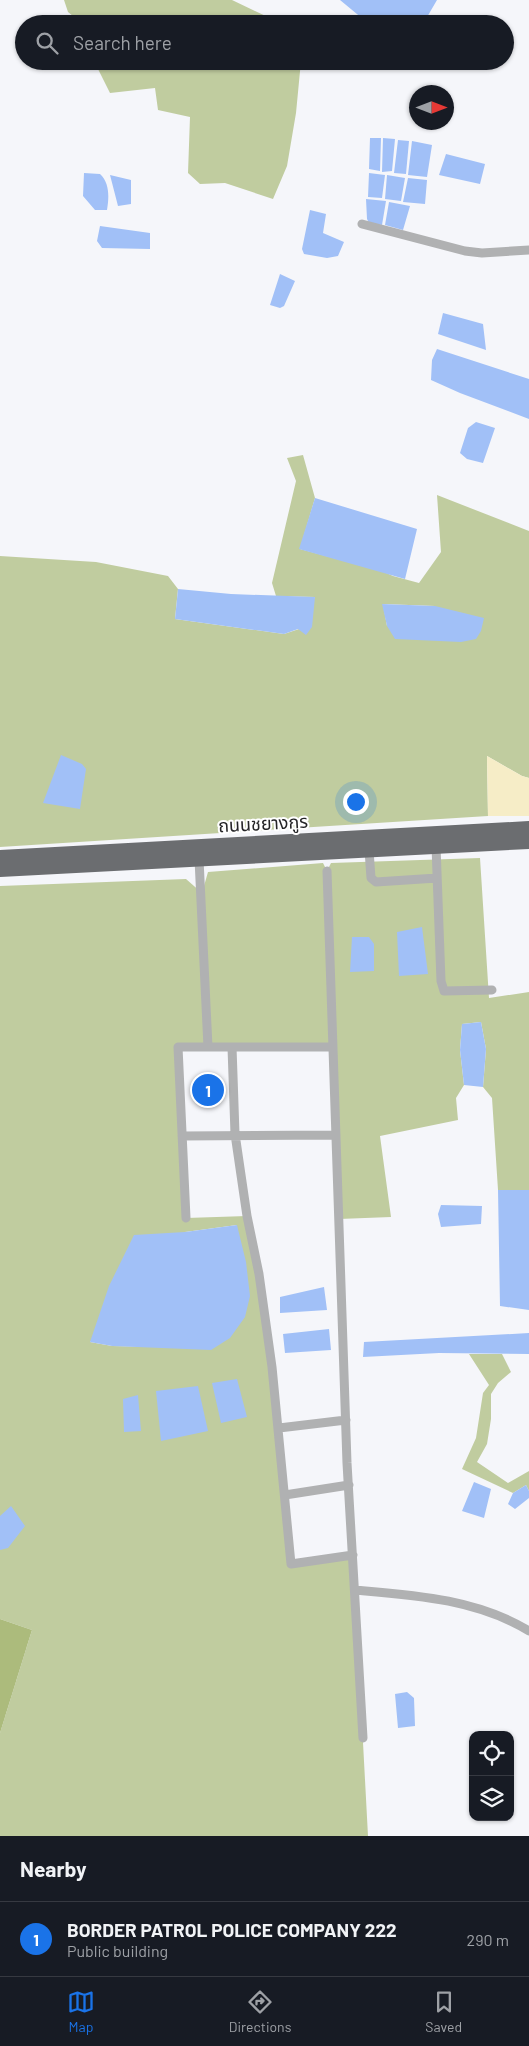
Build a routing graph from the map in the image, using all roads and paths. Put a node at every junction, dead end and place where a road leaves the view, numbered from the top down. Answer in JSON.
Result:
{"nodes":[{"id":1,"x":362,"y":224,"type":"dead end"},
{"id":2,"x":529,"y":250,"type":"edge"},
{"id":3,"x":529,"y":828,"type":"edge"},
{"id":4,"x":529,"y":842,"type":"edge"},
{"id":5,"x":436,"y":846,"type":"junction"},
{"id":6,"x":240,"y":850,"type":"junction"},
{"id":7,"x":369,"y":850,"type":"junction"},
{"id":8,"x":0,"y":856,"type":"edge"},
{"id":9,"x":199,"y":859,"type":"junction"},
{"id":10,"x":0,"y":870,"type":"edge"},
{"id":11,"x":327,"y":871,"type":"dead end"},
{"id":12,"x":437,"y":878,"type":"junction"},
{"id":13,"x":492,"y":990,"type":"dead end"},
{"id":14,"x":208,"y":1047,"type":"junction"},
{"id":15,"x":232,"y":1047,"type":"junction"},
{"id":16,"x":333,"y":1048,"type":"junction"},
{"id":17,"x":235,"y":1134,"type":"junction"},
{"id":18,"x":336,"y":1135,"type":"junction"},
{"id":19,"x":182,"y":1136,"type":"junction"},
{"id":20,"x":186,"y":1218,"type":"dead end"},
{"id":21,"x":346,"y":1420,"type":"junction"},
{"id":22,"x":279,"y":1428,"type":"junction"},
{"id":23,"x":349,"y":1486,"type":"junction"},
{"id":24,"x":285,"y":1495,"type":"junction"},
{"id":25,"x":353,"y":1555,"type":"junction"},
{"id":26,"x":355,"y":1590,"type":"junction"},
{"id":27,"x":529,"y":1631,"type":"edge"},
{"id":28,"x":363,"y":1738,"type":"dead end"}],
"edges":[{"from":1,"to":2,"type":"street"},
{"from":3,"to":6,"type":"highway","name":"ถนนชยางกูร"},
{"from":4,"to":5,"type":"highway","name":"ถนนชยางกูร"},
{"from":5,"to":7,"type":"highway","name":"ถนนชยางกูร"},
{"from":5,"to":12,"type":"street"},
{"from":6,"to":7,"type":"highway","name":"ถนนชยางกูร"},
{"from":6,"to":8,"type":"highway","name":"ถนนชยางกูร"},
{"from":6,"to":9,"type":"highway","name":"ถนนชยางกูร"},
{"from":7,"to":12,"type":"street"},
{"from":9,"to":10,"type":"highway","name":"ถนนชยางกูร"},
{"from":9,"to":14,"type":"street"},
{"from":11,"to":16,"type":"street"},
{"from":12,"to":13,"type":"street"},
{"from":14,"to":15,"type":"street"},
{"from":14,"to":19,"type":"street"},
{"from":15,"to":16,"type":"street"},
{"from":15,"to":17,"type":"street"},
{"from":16,"to":18,"type":"street"},
{"from":17,"to":18,"type":"street"},
{"from":17,"to":19,"type":"street"},
{"from":17,"to":22,"type":"street"},
{"from":18,"to":21,"type":"street"},
{"from":19,"to":20,"type":"street"},
{"from":21,"to":22,"type":"street"},
{"from":21,"to":23,"type":"street"},
{"from":22,"to":24,"type":"street"},
{"from":23,"to":24,"type":"street"},
{"from":23,"to":25,"type":"street"},
{"from":24,"to":25,"type":"street"},
{"from":25,"to":26,"type":"street"},
{"from":26,"to":27,"type":"street"},
{"from":26,"to":28,"type":"street"}]}
